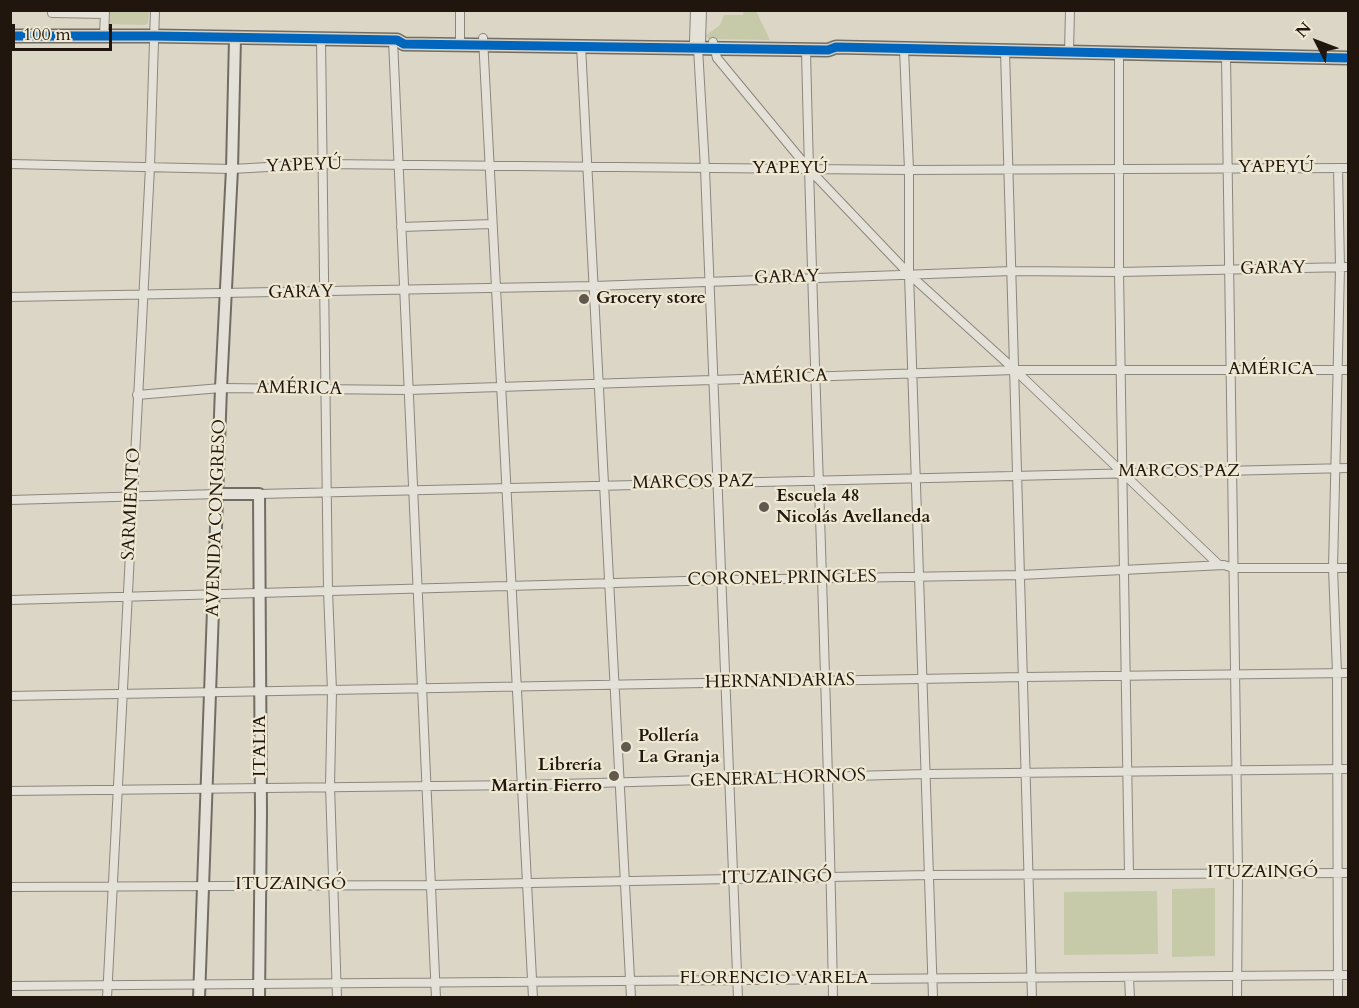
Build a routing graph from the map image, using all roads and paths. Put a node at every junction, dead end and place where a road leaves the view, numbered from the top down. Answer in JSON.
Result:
{"nodes":[{"id":1,"x":52,"y":10,"type":"edge"},
{"id":2,"x":154,"y":10,"type":"edge"},
{"id":3,"x":460,"y":10,"type":"edge"},
{"id":4,"x":695,"y":10,"type":"edge"},
{"id":5,"x":702,"y":10,"type":"edge"},
{"id":6,"x":1070,"y":10,"type":"edge"},
{"id":7,"x":105,"y":12,"type":"edge"},
{"id":8,"x":10,"y":36,"type":"edge"},
{"id":9,"x":104,"y":36,"type":"junction"},
{"id":10,"x":154,"y":36,"type":"junction"},
{"id":11,"x":235,"y":38,"type":"junction"},
{"id":12,"x":321,"y":39,"type":"junction"},
{"id":13,"x":395,"y":40,"type":"junction"},
{"id":14,"x":460,"y":41,"type":"junction"},
{"id":15,"x":483,"y":41,"type":"junction"},
{"id":16,"x":704,"y":44,"type":"junction"},
{"id":17,"x":581,"y":46,"type":"junction"},
{"id":18,"x":837,"y":47,"type":"junction"},
{"id":19,"x":904,"y":49,"type":"junction"},
{"id":20,"x":806,"y":50,"type":"junction"},
{"id":21,"x":1005,"y":51,"type":"junction"},
{"id":22,"x":1069,"y":52,"type":"junction"},
{"id":23,"x":1119,"y":53,"type":"junction"},
{"id":24,"x":1226,"y":55,"type":"junction"},
{"id":25,"x":1348,"y":58,"type":"edge"},
{"id":26,"x":10,"y":164,"type":"edge"},
{"id":27,"x":322,"y":164,"type":"junction"},
{"id":28,"x":398,"y":165,"type":"junction"},
{"id":29,"x":489,"y":165,"type":"junction"},
{"id":30,"x":587,"y":166,"type":"junction"},
{"id":31,"x":150,"y":167,"type":"junction"},
{"id":32,"x":705,"y":168,"type":"junction"},
{"id":33,"x":808,"y":168,"type":"junction"},
{"id":34,"x":1119,"y":168,"type":"junction"},
{"id":35,"x":1228,"y":168,"type":"junction"},
{"id":36,"x":1338,"y":168,"type":"junction"},
{"id":37,"x":1348,"y":168,"type":"edge"},
{"id":38,"x":232,"y":169,"type":"junction"},
{"id":39,"x":1009,"y":169,"type":"junction"},
{"id":40,"x":909,"y":170,"type":"junction"},
{"id":41,"x":492,"y":224,"type":"junction"},
{"id":42,"x":401,"y":227,"type":"junction"},
{"id":43,"x":1344,"y":268,"type":"edge"},
{"id":44,"x":1230,"y":270,"type":"junction"},
{"id":45,"x":1012,"y":271,"type":"junction"},
{"id":46,"x":1119,"y":272,"type":"junction"},
{"id":47,"x":909,"y":274,"type":"junction"},
{"id":48,"x":812,"y":277,"type":"junction"},
{"id":49,"x":710,"y":281,"type":"junction"},
{"id":50,"x":594,"y":286,"type":"junction"},
{"id":51,"x":495,"y":288,"type":"junction"},
{"id":52,"x":404,"y":290,"type":"junction"},
{"id":53,"x":323,"y":292,"type":"junction"},
{"id":54,"x":226,"y":294,"type":"junction"},
{"id":55,"x":143,"y":296,"type":"junction"},
{"id":56,"x":10,"y":297,"type":"edge"},
{"id":57,"x":1015,"y":370,"type":"junction"},
{"id":58,"x":1121,"y":370,"type":"junction"},
{"id":59,"x":1231,"y":370,"type":"junction"},
{"id":60,"x":1337,"y":370,"type":"junction"},
{"id":61,"x":1348,"y":370,"type":"edge"},
{"id":62,"x":913,"y":374,"type":"junction"},
{"id":63,"x":815,"y":377,"type":"junction"},
{"id":64,"x":714,"y":380,"type":"junction"},
{"id":65,"x":600,"y":384,"type":"junction"},
{"id":66,"x":501,"y":387,"type":"junction"},
{"id":67,"x":221,"y":388,"type":"junction"},
{"id":68,"x":325,"y":389,"type":"junction"},
{"id":69,"x":408,"y":390,"type":"junction"},
{"id":70,"x":137,"y":395,"type":"junction"},
{"id":71,"x":1337,"y":468,"type":"junction"},
{"id":72,"x":1348,"y":468,"type":"edge"},
{"id":73,"x":1122,"y":472,"type":"junction"},
{"id":74,"x":1233,"y":472,"type":"junction"},
{"id":75,"x":1019,"y":476,"type":"junction"},
{"id":76,"x":916,"y":478,"type":"junction"},
{"id":77,"x":819,"y":480,"type":"junction"},
{"id":78,"x":718,"y":483,"type":"junction"},
{"id":79,"x":605,"y":485,"type":"junction"},
{"id":80,"x":506,"y":488,"type":"junction"},
{"id":81,"x":412,"y":490,"type":"junction"},
{"id":82,"x":328,"y":492,"type":"junction"},
{"id":83,"x":218,"y":494,"type":"junction"},
{"id":84,"x":260,"y":494,"type":"junction"},
{"id":85,"x":132,"y":496,"type":"junction"},
{"id":86,"x":10,"y":500,"type":"edge"},
{"id":87,"x":1219,"y":565,"type":"junction"},
{"id":88,"x":1233,"y":568,"type":"junction"},
{"id":89,"x":1334,"y":568,"type":"junction"},
{"id":90,"x":1348,"y":568,"type":"edge"},
{"id":91,"x":1125,"y":569,"type":"junction"},
{"id":92,"x":1021,"y":575,"type":"junction"},
{"id":93,"x":919,"y":577,"type":"junction"},
{"id":94,"x":821,"y":578,"type":"junction"},
{"id":95,"x":722,"y":580,"type":"junction"},
{"id":96,"x":610,"y":583,"type":"junction"},
{"id":97,"x":511,"y":586,"type":"junction"},
{"id":98,"x":417,"y":589,"type":"junction"},
{"id":99,"x":328,"y":591,"type":"junction"},
{"id":100,"x":260,"y":593,"type":"junction"},
{"id":101,"x":214,"y":594,"type":"junction"},
{"id":102,"x":127,"y":597,"type":"junction"},
{"id":103,"x":10,"y":600,"type":"edge"},
{"id":104,"x":1337,"y":673,"type":"junction"},
{"id":105,"x":1348,"y":673,"type":"edge"},
{"id":106,"x":1235,"y":674,"type":"junction"},
{"id":107,"x":1126,"y":675,"type":"junction"},
{"id":108,"x":1024,"y":677,"type":"junction"},
{"id":109,"x":923,"y":679,"type":"junction"},
{"id":110,"x":826,"y":681,"type":"junction"},
{"id":111,"x":726,"y":683,"type":"junction"},
{"id":112,"x":615,"y":686,"type":"junction"},
{"id":113,"x":517,"y":687,"type":"junction"},
{"id":114,"x":421,"y":688,"type":"junction"},
{"id":115,"x":332,"y":691,"type":"junction"},
{"id":116,"x":261,"y":693,"type":"junction"},
{"id":117,"x":122,"y":694,"type":"junction"},
{"id":118,"x":211,"y":694,"type":"junction"},
{"id":119,"x":10,"y":696,"type":"edge"},
{"id":120,"x":1348,"y":769,"type":"edge"},
{"id":121,"x":1236,"y":770,"type":"junction"},
{"id":122,"x":1336,"y":770,"type":"junction"},
{"id":123,"x":1128,"y":772,"type":"junction"},
{"id":124,"x":926,"y":774,"type":"junction"},
{"id":125,"x":1027,"y":774,"type":"junction"},
{"id":126,"x":830,"y":777,"type":"junction"},
{"id":127,"x":729,"y":780,"type":"junction"},
{"id":128,"x":620,"y":783,"type":"junction"},
{"id":129,"x":426,"y":785,"type":"junction"},
{"id":130,"x":522,"y":785,"type":"junction"},
{"id":131,"x":330,"y":786,"type":"junction"},
{"id":132,"x":261,"y":787,"type":"junction"},
{"id":133,"x":207,"y":788,"type":"junction"},
{"id":134,"x":117,"y":790,"type":"junction"},
{"id":135,"x":10,"y":791,"type":"edge"},
{"id":136,"x":1129,"y":873,"type":"junction"},
{"id":137,"x":1238,"y":873,"type":"junction"},
{"id":138,"x":1337,"y":873,"type":"junction"},
{"id":139,"x":1348,"y":873,"type":"edge"},
{"id":140,"x":1029,"y":874,"type":"junction"},
{"id":141,"x":929,"y":875,"type":"junction"},
{"id":142,"x":831,"y":877,"type":"junction"},
{"id":143,"x":733,"y":879,"type":"junction"},
{"id":144,"x":625,"y":881,"type":"junction"},
{"id":145,"x":527,"y":883,"type":"junction"},
{"id":146,"x":260,"y":885,"type":"junction"},
{"id":147,"x":334,"y":885,"type":"junction"},
{"id":148,"x":432,"y":885,"type":"junction"},
{"id":149,"x":113,"y":886,"type":"junction"},
{"id":150,"x":203,"y":886,"type":"junction"},
{"id":151,"x":10,"y":887,"type":"edge"},
{"id":152,"x":1337,"y":975,"type":"junction"},
{"id":153,"x":1348,"y":975,"type":"edge"},
{"id":154,"x":1032,"y":977,"type":"junction"},
{"id":155,"x":1129,"y":977,"type":"junction"},
{"id":156,"x":1237,"y":977,"type":"junction"},
{"id":157,"x":832,"y":978,"type":"junction"},
{"id":158,"x":932,"y":978,"type":"junction"},
{"id":159,"x":737,"y":979,"type":"junction"},
{"id":160,"x":630,"y":980,"type":"junction"},
{"id":161,"x":435,"y":981,"type":"junction"},
{"id":162,"x":532,"y":981,"type":"junction"},
{"id":163,"x":336,"y":982,"type":"junction"},
{"id":164,"x":259,"y":983,"type":"junction"},
{"id":165,"x":199,"y":984,"type":"junction"},
{"id":166,"x":10,"y":986,"type":"edge"},
{"id":167,"x":108,"y":986,"type":"junction"},
{"id":168,"x":108,"y":998,"type":"edge"},
{"id":169,"x":199,"y":998,"type":"edge"},
{"id":170,"x":259,"y":998,"type":"edge"},
{"id":171,"x":337,"y":998,"type":"edge"},
{"id":172,"x":436,"y":998,"type":"edge"},
{"id":173,"x":533,"y":998,"type":"edge"},
{"id":174,"x":631,"y":998,"type":"edge"},
{"id":175,"x":738,"y":998,"type":"edge"},
{"id":176,"x":833,"y":998,"type":"edge"},
{"id":177,"x":933,"y":998,"type":"edge"},
{"id":178,"x":1032,"y":998,"type":"edge"},
{"id":179,"x":1130,"y":998,"type":"edge"},
{"id":180,"x":1237,"y":998,"type":"edge"},
{"id":181,"x":1338,"y":998,"type":"edge"}],
"edges":[{"from":1,"to":7,"type":"street"},
{"from":2,"to":10,"type":"street","name":"SARMIENTO"},
{"from":3,"to":14,"type":"street"},
{"from":4,"to":16,"type":"street"},
{"from":5,"to":16,"type":"street"},
{"from":6,"to":22,"type":"street"},
{"from":7,"to":9,"type":"street"},
{"from":8,"to":9,"type":"main road"},
{"from":9,"to":10,"type":"main road"},
{"from":10,"to":11,"type":"main road"},
{"from":10,"to":31,"type":"street","name":"SARMIENTO"},
{"from":11,"to":12,"type":"main road"},
{"from":11,"to":38,"type":"street","name":"AVENIDA CONGRESO"},
{"from":12,"to":13,"type":"main road"},
{"from":12,"to":27,"type":"street"},
{"from":13,"to":14,"type":"main road"},
{"from":13,"to":28,"type":"street"},
{"from":14,"to":15,"type":"main road"},
{"from":15,"to":16,"type":"main road"},
{"from":15,"to":17,"type":"main road"},
{"from":15,"to":29,"type":"street"},
{"from":16,"to":17,"type":"main road"},
{"from":16,"to":18,"type":"main road"},
{"from":16,"to":20,"type":"main road"},
{"from":16,"to":32,"type":"street"},
{"from":16,"to":33,"type":"street"},
{"from":17,"to":30,"type":"street"},
{"from":18,"to":19,"type":"main road"},
{"from":18,"to":20,"type":"main road"},
{"from":19,"to":21,"type":"main road"},
{"from":19,"to":40,"type":"street"},
{"from":20,"to":33,"type":"street"},
{"from":21,"to":22,"type":"main road"},
{"from":21,"to":39,"type":"street"},
{"from":22,"to":23,"type":"main road"},
{"from":23,"to":24,"type":"main road"},
{"from":23,"to":34,"type":"street"},
{"from":24,"to":25,"type":"main road"},
{"from":24,"to":35,"type":"street"},
{"from":26,"to":31,"type":"street","name":"YAPEYÚ"},
{"from":27,"to":28,"type":"street","name":"YAPEYÚ"},
{"from":27,"to":38,"type":"street","name":"YAPEYÚ"},
{"from":27,"to":53,"type":"street"},
{"from":28,"to":29,"type":"street","name":"YAPEYÚ"},
{"from":28,"to":42,"type":"street"},
{"from":29,"to":30,"type":"street","name":"YAPEYÚ"},
{"from":29,"to":41,"type":"street"},
{"from":30,"to":32,"type":"street","name":"YAPEYÚ"},
{"from":30,"to":50,"type":"street"},
{"from":31,"to":38,"type":"street","name":"YAPEYÚ"},
{"from":31,"to":55,"type":"street","name":"SARMIENTO"},
{"from":32,"to":33,"type":"street","name":"YAPEYÚ"},
{"from":32,"to":49,"type":"street"},
{"from":33,"to":40,"type":"street","name":"YAPEYÚ"},
{"from":33,"to":47,"type":"street"},
{"from":33,"to":48,"type":"street"},
{"from":34,"to":35,"type":"street","name":"YAPEYÚ"},
{"from":34,"to":39,"type":"street","name":"YAPEYÚ"},
{"from":34,"to":46,"type":"street"},
{"from":35,"to":36,"type":"street","name":"YAPEYÚ"},
{"from":35,"to":44,"type":"street"},
{"from":36,"to":37,"type":"street","name":"YAPEYÚ"},
{"from":36,"to":43,"type":"street"},
{"from":38,"to":54,"type":"street","name":"AVENIDA CONGRESO"},
{"from":39,"to":40,"type":"street","name":"YAPEYÚ"},
{"from":39,"to":45,"type":"street"},
{"from":40,"to":47,"type":"street"},
{"from":41,"to":42,"type":"street"},
{"from":41,"to":51,"type":"street"},
{"from":42,"to":52,"type":"street"},
{"from":43,"to":44,"type":"street","name":"GARAY"},
{"from":43,"to":60,"type":"street"},
{"from":44,"to":46,"type":"street","name":"GARAY"},
{"from":44,"to":59,"type":"street"},
{"from":45,"to":46,"type":"street","name":"GARAY"},
{"from":45,"to":47,"type":"street","name":"GARAY"},
{"from":45,"to":57,"type":"street"},
{"from":46,"to":58,"type":"street"},
{"from":47,"to":48,"type":"street","name":"GARAY"},
{"from":47,"to":57,"type":"street"},
{"from":47,"to":62,"type":"street"},
{"from":48,"to":49,"type":"street","name":"GARAY"},
{"from":48,"to":63,"type":"street"},
{"from":49,"to":50,"type":"street","name":"GARAY"},
{"from":49,"to":64,"type":"street"},
{"from":50,"to":51,"type":"street","name":"GARAY"},
{"from":50,"to":65,"type":"street"},
{"from":51,"to":52,"type":"street","name":"GARAY"},
{"from":51,"to":66,"type":"street"},
{"from":52,"to":53,"type":"street","name":"GARAY"},
{"from":52,"to":69,"type":"street"},
{"from":53,"to":54,"type":"street","name":"GARAY"},
{"from":53,"to":68,"type":"street"},
{"from":54,"to":55,"type":"street","name":"GARAY"},
{"from":54,"to":67,"type":"street","name":"AVENIDA CONGRESO"},
{"from":55,"to":56,"type":"street","name":"GARAY"},
{"from":55,"to":70,"type":"street","name":"SARMIENTO"},
{"from":57,"to":58,"type":"street","name":"AMÉRICA"},
{"from":57,"to":62,"type":"street","name":"AMÉRICA"},
{"from":57,"to":73,"type":"street"},
{"from":57,"to":75,"type":"street"},
{"from":58,"to":59,"type":"street","name":"AMÉRICA"},
{"from":58,"to":73,"type":"street"},
{"from":59,"to":60,"type":"street","name":"AMÉRICA"},
{"from":59,"to":74,"type":"street"},
{"from":60,"to":61,"type":"street","name":"AMÉRICA"},
{"from":60,"to":71,"type":"street"},
{"from":62,"to":63,"type":"street","name":"AMÉRICA"},
{"from":62,"to":76,"type":"street"},
{"from":63,"to":64,"type":"street","name":"AMÉRICA"},
{"from":63,"to":77,"type":"street"},
{"from":64,"to":65,"type":"street","name":"AMÉRICA"},
{"from":64,"to":78,"type":"street"},
{"from":65,"to":66,"type":"street","name":"AMÉRICA"},
{"from":65,"to":79,"type":"street"},
{"from":66,"to":69,"type":"street","name":"AMÉRICA"},
{"from":66,"to":80,"type":"street"},
{"from":67,"to":68,"type":"street","name":"AMÉRICA"},
{"from":67,"to":70,"type":"street","name":"AMÉRICA"},
{"from":67,"to":83,"type":"street","name":"AVENIDA CONGRESO"},
{"from":68,"to":69,"type":"street","name":"AMÉRICA"},
{"from":68,"to":82,"type":"street"},
{"from":69,"to":81,"type":"street"},
{"from":70,"to":85,"type":"street","name":"SARMIENTO"},
{"from":71,"to":72,"type":"street","name":"MARCOS PAZ"},
{"from":71,"to":74,"type":"street","name":"MARCOS PAZ"},
{"from":71,"to":89,"type":"street"},
{"from":73,"to":74,"type":"street","name":"MARCOS PAZ"},
{"from":73,"to":75,"type":"street","name":"MARCOS PAZ"},
{"from":73,"to":87,"type":"street"},
{"from":73,"to":91,"type":"street"},
{"from":74,"to":88,"type":"street"},
{"from":75,"to":76,"type":"street","name":"MARCOS PAZ"},
{"from":75,"to":92,"type":"street"},
{"from":76,"to":77,"type":"street","name":"MARCOS PAZ"},
{"from":76,"to":93,"type":"street"},
{"from":77,"to":78,"type":"street","name":"MARCOS PAZ"},
{"from":77,"to":94,"type":"street"},
{"from":78,"to":79,"type":"street","name":"MARCOS PAZ"},
{"from":78,"to":95,"type":"street"},
{"from":79,"to":80,"type":"street","name":"MARCOS PAZ"},
{"from":79,"to":96,"type":"street"},
{"from":80,"to":81,"type":"street","name":"MARCOS PAZ"},
{"from":80,"to":97,"type":"street"},
{"from":81,"to":82,"type":"street","name":"MARCOS PAZ"},
{"from":81,"to":98,"type":"street"},
{"from":82,"to":84,"type":"street","name":"MARCOS PAZ"},
{"from":82,"to":99,"type":"street"},
{"from":83,"to":84,"type":"street","name":"MARCOS PAZ"},
{"from":83,"to":85,"type":"street"},
{"from":83,"to":101,"type":"street","name":"AVENIDA CONGRESO"},
{"from":84,"to":100,"type":"street","name":"ITALIA"},
{"from":85,"to":86,"type":"street"},
{"from":85,"to":102,"type":"street","name":"SARMIENTO"},
{"from":87,"to":88,"type":"street","name":"CORONEL PRINGLES"},
{"from":87,"to":91,"type":"street","name":"CORONEL PRINGLES"},
{"from":88,"to":89,"type":"street","name":"CORONEL PRINGLES"},
{"from":88,"to":106,"type":"street"},
{"from":89,"to":90,"type":"street","name":"CORONEL PRINGLES"},
{"from":89,"to":104,"type":"street"},
{"from":91,"to":92,"type":"street","name":"CORONEL PRINGLES"},
{"from":91,"to":107,"type":"street"},
{"from":92,"to":93,"type":"street","name":"CORONEL PRINGLES"},
{"from":92,"to":108,"type":"street"},
{"from":93,"to":94,"type":"street","name":"CORONEL PRINGLES"},
{"from":93,"to":109,"type":"street"},
{"from":94,"to":95,"type":"street","name":"CORONEL PRINGLES"},
{"from":94,"to":110,"type":"street"},
{"from":95,"to":96,"type":"street","name":"CORONEL PRINGLES"},
{"from":95,"to":111,"type":"street"},
{"from":96,"to":97,"type":"street","name":"CORONEL PRINGLES"},
{"from":96,"to":112,"type":"street"},
{"from":97,"to":98,"type":"street","name":"CORONEL PRINGLES"},
{"from":97,"to":113,"type":"street"},
{"from":98,"to":99,"type":"street","name":"CORONEL PRINGLES"},
{"from":98,"to":114,"type":"street"},
{"from":99,"to":100,"type":"street","name":"CORONEL PRINGLES"},
{"from":99,"to":115,"type":"street"},
{"from":100,"to":101,"type":"street","name":"CORONEL PRINGLES"},
{"from":100,"to":116,"type":"street","name":"ITALIA"},
{"from":101,"to":102,"type":"street","name":"CORONEL PRINGLES"},
{"from":101,"to":118,"type":"street","name":"AVENIDA CONGRESO"},
{"from":102,"to":103,"type":"street","name":"CORONEL PRINGLES"},
{"from":102,"to":117,"type":"street","name":"SARMIENTO"},
{"from":104,"to":105,"type":"street","name":"HERNANDARIAS"},
{"from":104,"to":106,"type":"street","name":"HERNANDARIAS"},
{"from":104,"to":122,"type":"street"},
{"from":106,"to":107,"type":"street","name":"HERNANDARIAS"},
{"from":106,"to":121,"type":"street"},
{"from":107,"to":108,"type":"street","name":"HERNANDARIAS"},
{"from":107,"to":123,"type":"street"},
{"from":108,"to":109,"type":"street","name":"HERNANDARIAS"},
{"from":108,"to":125,"type":"street"},
{"from":109,"to":110,"type":"street","name":"HERNANDARIAS"},
{"from":109,"to":124,"type":"street"},
{"from":110,"to":111,"type":"street","name":"HERNANDARIAS"},
{"from":110,"to":126,"type":"street"},
{"from":111,"to":112,"type":"street","name":"HERNANDARIAS"},
{"from":111,"to":127,"type":"street"},
{"from":112,"to":113,"type":"street","name":"HERNANDARIAS"},
{"from":112,"to":128,"type":"street"},
{"from":113,"to":114,"type":"street","name":"HERNANDARIAS"},
{"from":113,"to":130,"type":"street"},
{"from":114,"to":115,"type":"street","name":"HERNANDARIAS"},
{"from":114,"to":129,"type":"street"},
{"from":115,"to":116,"type":"street","name":"HERNANDARIAS"},
{"from":115,"to":131,"type":"street"},
{"from":116,"to":118,"type":"street","name":"HERNANDARIAS"},
{"from":116,"to":132,"type":"street","name":"ITALIA"},
{"from":117,"to":118,"type":"street","name":"HERNANDARIAS"},
{"from":117,"to":119,"type":"street","name":"HERNANDARIAS"},
{"from":117,"to":134,"type":"street","name":"SARMIENTO"},
{"from":118,"to":133,"type":"street","name":"AVENIDA CONGRESO"},
{"from":120,"to":122,"type":"street","name":"GENERAL HORNOS"},
{"from":121,"to":122,"type":"street","name":"GENERAL HORNOS"},
{"from":121,"to":123,"type":"street","name":"GENERAL HORNOS"},
{"from":121,"to":137,"type":"street"},
{"from":122,"to":138,"type":"street"},
{"from":123,"to":125,"type":"street","name":"GENERAL HORNOS"},
{"from":123,"to":136,"type":"street"},
{"from":124,"to":125,"type":"street","name":"GENERAL HORNOS"},
{"from":124,"to":126,"type":"street","name":"GENERAL HORNOS"},
{"from":124,"to":141,"type":"street"},
{"from":125,"to":140,"type":"street"},
{"from":126,"to":127,"type":"street","name":"GENERAL HORNOS"},
{"from":126,"to":142,"type":"street"},
{"from":127,"to":128,"type":"street","name":"GENERAL HORNOS"},
{"from":127,"to":143,"type":"street"},
{"from":128,"to":130,"type":"street","name":"GENERAL HORNOS"},
{"from":128,"to":144,"type":"street"},
{"from":129,"to":130,"type":"street","name":"GENERAL HORNOS"},
{"from":129,"to":131,"type":"street","name":"GENERAL HORNOS"},
{"from":129,"to":148,"type":"street"},
{"from":130,"to":145,"type":"street"},
{"from":131,"to":132,"type":"street","name":"GENERAL HORNOS"},
{"from":131,"to":147,"type":"street"},
{"from":132,"to":133,"type":"street","name":"GENERAL HORNOS"},
{"from":132,"to":146,"type":"street","name":"ITALIA"},
{"from":133,"to":134,"type":"street","name":"GENERAL HORNOS"},
{"from":133,"to":150,"type":"street","name":"AVENIDA CONGRESO"},
{"from":134,"to":135,"type":"street","name":"GENERAL HORNOS"},
{"from":134,"to":149,"type":"street","name":"SARMIENTO"},
{"from":136,"to":137,"type":"street","name":"ITUZAINGÓ"},
{"from":136,"to":140,"type":"street","name":"ITUZAINGÓ"},
{"from":137,"to":138,"type":"street","name":"ITUZAINGÓ"},
{"from":137,"to":156,"type":"street"},
{"from":138,"to":139,"type":"street","name":"ITUZAINGÓ"},
{"from":138,"to":152,"type":"street"},
{"from":140,"to":141,"type":"street","name":"ITUZAINGÓ"},
{"from":140,"to":154,"type":"street"},
{"from":141,"to":142,"type":"street","name":"ITUZAINGÓ"},
{"from":141,"to":158,"type":"street"},
{"from":142,"to":143,"type":"street","name":"ITUZAINGÓ"},
{"from":142,"to":157,"type":"street"},
{"from":143,"to":144,"type":"street","name":"ITUZAINGÓ"},
{"from":143,"to":159,"type":"street"},
{"from":144,"to":145,"type":"street","name":"ITUZAINGÓ"},
{"from":144,"to":160,"type":"street"},
{"from":145,"to":148,"type":"street","name":"ITUZAINGÓ"},
{"from":145,"to":162,"type":"street"},
{"from":146,"to":147,"type":"street","name":"ITUZAINGÓ"},
{"from":146,"to":150,"type":"street","name":"ITUZAINGÓ"},
{"from":146,"to":164,"type":"street","name":"ITALIA"},
{"from":147,"to":148,"type":"street","name":"ITUZAINGÓ"},
{"from":147,"to":163,"type":"street"},
{"from":148,"to":161,"type":"street"},
{"from":149,"to":150,"type":"street","name":"ITUZAINGÓ"},
{"from":149,"to":151,"type":"street","name":"ITUZAINGÓ"},
{"from":149,"to":167,"type":"street","name":"SARMIENTO"},
{"from":150,"to":165,"type":"street","name":"AVENIDA CONGRESO"},
{"from":152,"to":153,"type":"street","name":"FLORENCIO VARELA"},
{"from":152,"to":156,"type":"street","name":"FLORENCIO VARELA"},
{"from":152,"to":181,"type":"street"},
{"from":154,"to":155,"type":"street","name":"FLORENCIO VARELA"},
{"from":154,"to":158,"type":"street","name":"FLORENCIO VARELA"},
{"from":154,"to":178,"type":"street"},
{"from":155,"to":156,"type":"street","name":"FLORENCIO VARELA"},
{"from":155,"to":179,"type":"street"},
{"from":156,"to":180,"type":"street"},
{"from":157,"to":158,"type":"street","name":"FLORENCIO VARELA"},
{"from":157,"to":159,"type":"street","name":"FLORENCIO VARELA"},
{"from":157,"to":176,"type":"street"},
{"from":158,"to":177,"type":"street"},
{"from":159,"to":160,"type":"street","name":"FLORENCIO VARELA"},
{"from":159,"to":175,"type":"street"},
{"from":160,"to":162,"type":"street","name":"FLORENCIO VARELA"},
{"from":160,"to":174,"type":"street"},
{"from":161,"to":162,"type":"street","name":"FLORENCIO VARELA"},
{"from":161,"to":163,"type":"street","name":"FLORENCIO VARELA"},
{"from":161,"to":172,"type":"street"},
{"from":162,"to":173,"type":"street"},
{"from":163,"to":164,"type":"street","name":"FLORENCIO VARELA"},
{"from":163,"to":171,"type":"street"},
{"from":164,"to":165,"type":"street","name":"FLORENCIO VARELA"},
{"from":164,"to":170,"type":"street","name":"ITALIA"},
{"from":165,"to":167,"type":"street","name":"FLORENCIO VARELA"},
{"from":165,"to":169,"type":"street","name":"AVENIDA CONGRESO"},
{"from":166,"to":167,"type":"street","name":"FLORENCIO VARELA"},
{"from":167,"to":168,"type":"street","name":"SARMIENTO"}]}
